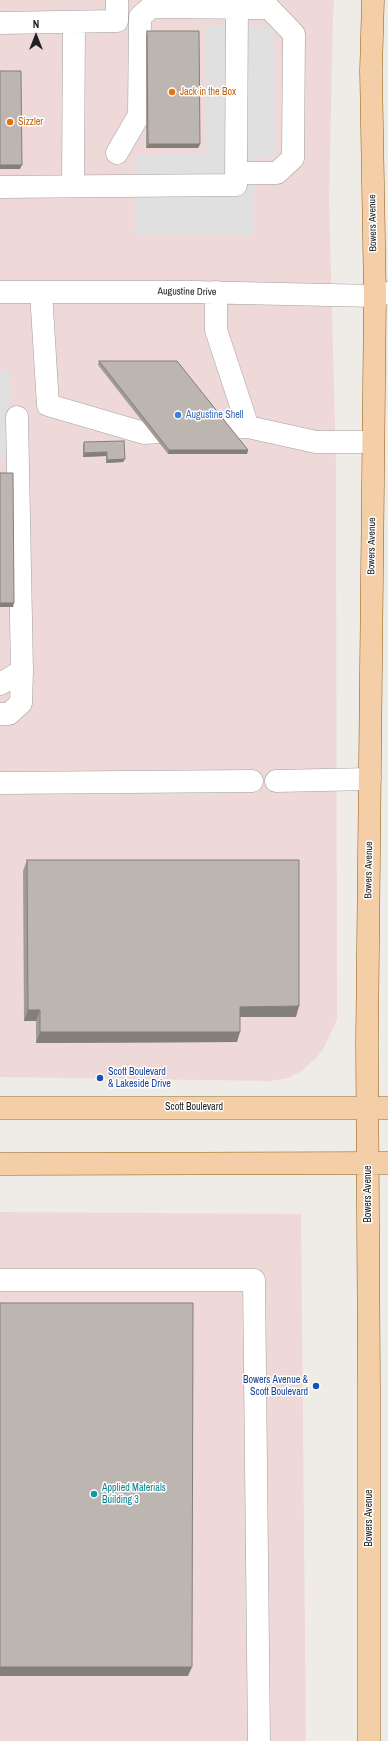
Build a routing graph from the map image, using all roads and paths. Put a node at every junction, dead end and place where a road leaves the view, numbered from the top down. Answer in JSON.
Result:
{"nodes":[{"id":1,"x":117,"y":0,"type":"edge"},
{"id":2,"x":373,"y":0,"type":"edge"},
{"id":3,"x":237,"y":4,"type":"edge"},
{"id":4,"x":74,"y":22,"type":"junction"},
{"id":5,"x":0,"y":23,"type":"edge"},
{"id":6,"x":117,"y":153,"type":"dead end"},
{"id":7,"x":236,"y":173,"type":"junction"},
{"id":8,"x":73,"y":186,"type":"junction"},
{"id":9,"x":0,"y":187,"type":"edge"},
{"id":10,"x":0,"y":292,"type":"edge"},
{"id":11,"x":41,"y":292,"type":"junction"},
{"id":12,"x":216,"y":292,"type":"junction"},
{"id":13,"x":384,"y":297,"type":"edge"},
{"id":14,"x":17,"y":417,"type":"dead end"},
{"id":15,"x":248,"y":427,"type":"junction"},
{"id":16,"x":373,"y":442,"type":"junction"},
{"id":17,"x":22,"y":671,"type":"junction"},
{"id":18,"x":0,"y":684,"type":"edge"},
{"id":19,"x":0,"y":714,"type":"edge"},
{"id":20,"x":370,"y":779,"type":"junction"},
{"id":21,"x":252,"y":781,"type":"dead end"},
{"id":22,"x":276,"y":781,"type":"dead end"},
{"id":23,"x":0,"y":783,"type":"edge"},
{"id":24,"x":0,"y":1108,"type":"edge"},
{"id":25,"x":378,"y":1108,"type":"edge"},
{"id":26,"x":378,"y":1163,"type":"edge"},
{"id":27,"x":0,"y":1164,"type":"edge"},
{"id":28,"x":0,"y":1280,"type":"edge"},
{"id":29,"x":259,"y":1741,"type":"edge"},
{"id":30,"x":369,"y":1741,"type":"edge"}],
"edges":[{"from":1,"to":4,"type":"street"},
{"from":2,"to":13,"type":"main road","name":"Bowers Avenue"},
{"from":3,"to":6,"type":"street"},
{"from":3,"to":7,"type":"street"},
{"from":3,"to":7,"type":"street"},
{"from":4,"to":5,"type":"street"},
{"from":4,"to":8,"type":"street"},
{"from":7,"to":8,"type":"street"},
{"from":8,"to":9,"type":"street"},
{"from":10,"to":11,"type":"street","name":"Augustine Drive"},
{"from":11,"to":12,"type":"street","name":"Augustine Drive"},
{"from":11,"to":15,"type":"street"},
{"from":12,"to":13,"type":"street","name":"Augustine Drive"},
{"from":12,"to":15,"type":"street"},
{"from":13,"to":16,"type":"main road","name":"Bowers Avenue"},
{"from":14,"to":17,"type":"street"},
{"from":15,"to":16,"type":"street"},
{"from":16,"to":20,"type":"main road","name":"Bowers Avenue"},
{"from":17,"to":18,"type":"street"},
{"from":17,"to":19,"type":"street"},
{"from":20,"to":22,"type":"street"},
{"from":20,"to":25,"type":"main road","name":"Bowers Avenue"},
{"from":21,"to":23,"type":"street"},
{"from":24,"to":25,"type":"main road","name":"Scott Boulevard"},
{"from":25,"to":26,"type":"main road","name":"Bowers Avenue"},
{"from":26,"to":27,"type":"main road"},
{"from":26,"to":30,"type":"main road","name":"Bowers Avenue"},
{"from":28,"to":29,"type":"street"}]}
